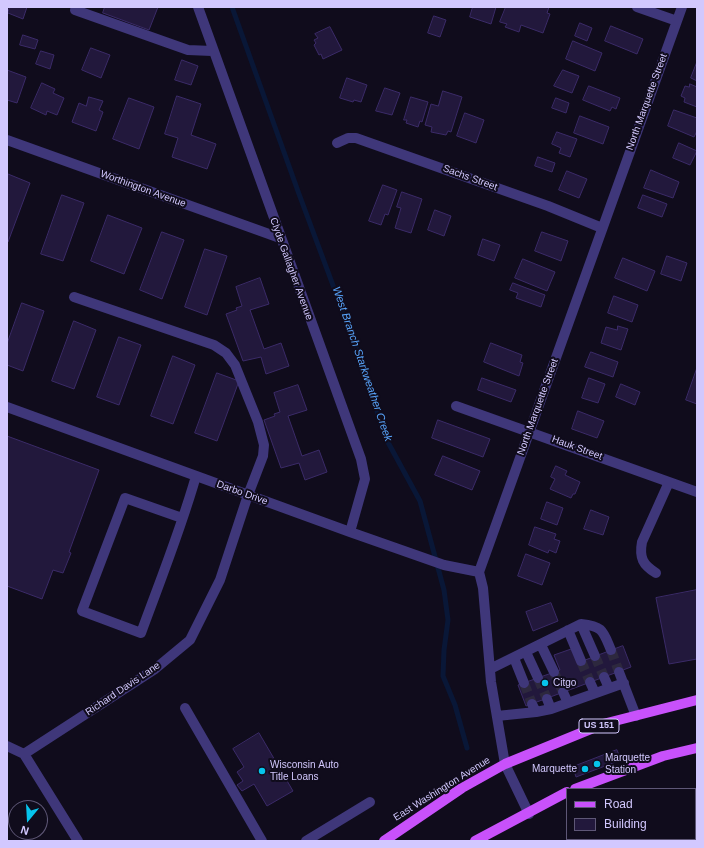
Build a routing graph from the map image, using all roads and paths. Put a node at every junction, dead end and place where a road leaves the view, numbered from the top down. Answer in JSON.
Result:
{"nodes":[{"id":1,"x":198,"y":7,"type":"edge"},
{"id":2,"x":637,"y":7,"type":"edge"},
{"id":3,"x":682,"y":7,"type":"edge"},
{"id":4,"x":75,"y":10,"type":"dead end"},
{"id":5,"x":677,"y":21,"type":"junction"},
{"id":6,"x":212,"y":51,"type":"junction"},
{"id":7,"x":7,"y":140,"type":"edge"},
{"id":8,"x":337,"y":142,"type":"dead end"},
{"id":9,"x":602,"y":228,"type":"junction"},
{"id":10,"x":280,"y":238,"type":"junction"},
{"id":11,"x":74,"y":297,"type":"dead end"},
{"id":12,"x":7,"y":406,"type":"edge"},
{"id":13,"x":456,"y":406,"type":"dead end"},
{"id":14,"x":529,"y":431,"type":"junction"},
{"id":15,"x":196,"y":476,"type":"junction"},
{"id":16,"x":669,"y":482,"type":"junction"},
{"id":17,"x":697,"y":492,"type":"edge"},
{"id":18,"x":248,"y":495,"type":"junction"},
{"id":19,"x":182,"y":518,"type":"junction"},
{"id":20,"x":350,"y":532,"type":"junction"},
{"id":21,"x":479,"y":572,"type":"junction"},
{"id":22,"x":656,"y":573,"type":"dead end"},
{"id":23,"x":581,"y":624,"type":"junction"},
{"id":24,"x":568,"y":630,"type":"junction"},
{"id":25,"x":541,"y":644,"type":"junction"},
{"id":26,"x":611,"y":650,"type":"tunnel mouth"},
{"id":27,"x":526,"y":652,"type":"junction"},
{"id":28,"x":595,"y":656,"type":"tunnel mouth"},
{"id":29,"x":514,"y":658,"type":"junction"},
{"id":30,"x":581,"y":661,"type":"tunnel mouth"},
{"id":31,"x":490,"y":669,"type":"junction"},
{"id":32,"x":554,"y":672,"type":"tunnel mouth"},
{"id":33,"x":619,"y":672,"type":"tunnel mouth"},
{"id":34,"x":604,"y":677,"type":"tunnel mouth"},
{"id":35,"x":538,"y":678,"type":"tunnel mouth"},
{"id":36,"x":590,"y":682,"type":"tunnel mouth"},
{"id":37,"x":524,"y":683,"type":"tunnel mouth"},
{"id":38,"x":624,"y":683,"type":"junction"},
{"id":39,"x":609,"y":688,"type":"junction"},
{"id":40,"x":563,"y":692,"type":"tunnel mouth"},
{"id":41,"x":595,"y":693,"type":"junction"},
{"id":42,"x":547,"y":699,"type":"tunnel mouth"},
{"id":43,"x":697,"y":700,"type":"edge"},
{"id":44,"x":568,"y":703,"type":"junction"},
{"id":45,"x":185,"y":708,"type":"dead end"},
{"id":46,"x":551,"y":709,"type":"junction"},
{"id":47,"x":497,"y":716,"type":"junction"},
{"id":48,"x":636,"y":716,"type":"junction"},
{"id":49,"x":7,"y":746,"type":"edge"},
{"id":50,"x":697,"y":748,"type":"edge"},
{"id":51,"x":24,"y":754,"type":"junction"},
{"id":52,"x":505,"y":764,"type":"junction"},
{"id":53,"x":578,"y":788,"type":"edge"},
{"id":54,"x":566,"y":793,"type":"edge"},
{"id":55,"x":370,"y":802,"type":"dead end"},
{"id":56,"x":529,"y":814,"type":"junction"},
{"id":57,"x":78,"y":841,"type":"edge"},
{"id":58,"x":262,"y":841,"type":"edge"},
{"id":59,"x":306,"y":841,"type":"edge"},
{"id":60,"x":384,"y":841,"type":"edge"},
{"id":61,"x":475,"y":841,"type":"edge"}],
"edges":[{"from":1,"to":6,"type":"street","name":"Clyde Gallagher Avenue"},
{"from":2,"to":5,"type":"street"},
{"from":3,"to":5,"type":"street","name":"North Marquette Street"},
{"from":4,"to":6,"type":"street"},
{"from":5,"to":9,"type":"street","name":"North Marquette Street"},
{"from":6,"to":10,"type":"street","name":"Clyde Gallagher Avenue"},
{"from":7,"to":10,"type":"street","name":"Worthington Avenue"},
{"from":8,"to":9,"type":"street","name":"Sachs Street"},
{"from":9,"to":14,"type":"street","name":"North Marquette Street"},
{"from":10,"to":20,"type":"street","name":"Clyde Gallagher Avenue"},
{"from":11,"to":18,"type":"street","name":"Richard Davis Lane"},
{"from":12,"to":15,"type":"street","name":"Darbo Drive"},
{"from":13,"to":14,"type":"street","name":"Hauk Street"},
{"from":14,"to":16,"type":"street","name":"Hauk Street"},
{"from":14,"to":21,"type":"street","name":"North Marquette Street"},
{"from":15,"to":18,"type":"street","name":"Darbo Drive"},
{"from":15,"to":19,"type":"street"},
{"from":16,"to":17,"type":"street","name":"Hauk Street"},
{"from":16,"to":22,"type":"street"},
{"from":18,"to":20,"type":"street","name":"Darbo Drive"},
{"from":18,"to":51,"type":"street","name":"Richard Davis Lane"},
{"from":19,"to":19,"type":"street"},
{"from":20,"to":21,"type":"street","name":"Darbo Drive"},
{"from":21,"to":31,"type":"street"},
{"from":23,"to":24,"type":"street"},
{"from":23,"to":26,"type":"street"},
{"from":23,"to":28,"type":"street"},
{"from":24,"to":25,"type":"street"},
{"from":24,"to":30,"type":"street"},
{"from":25,"to":27,"type":"street"},
{"from":25,"to":32,"type":"street"},
{"from":27,"to":29,"type":"street"},
{"from":27,"to":35,"type":"street"},
{"from":29,"to":31,"type":"street"},
{"from":29,"to":37,"type":"street"},
{"from":31,"to":47,"type":"street"},
{"from":33,"to":38,"type":"street"},
{"from":34,"to":39,"type":"street"},
{"from":36,"to":41,"type":"street"},
{"from":38,"to":39,"type":"street"},
{"from":38,"to":48,"type":"street"},
{"from":39,"to":41,"type":"street"},
{"from":40,"to":44,"type":"street"},
{"from":41,"to":44,"type":"street"},
{"from":42,"to":46,"type":"street"},
{"from":43,"to":48,"type":"main road","name":"East Washington Avenue","number":"US 151"},
{"from":44,"to":46,"type":"street"},
{"from":45,"to":58,"type":"street"},
{"from":46,"to":47,"type":"street"},
{"from":47,"to":52,"type":"street"},
{"from":48,"to":52,"type":"main road","name":"East Washington Avenue","number":"US 151"},
{"from":49,"to":51,"type":"street"},
{"from":50,"to":53,"type":"main road"},
{"from":51,"to":57,"type":"street"},
{"from":52,"to":56,"type":"street"},
{"from":52,"to":60,"type":"main road","name":"East Washington Avenue","number":"US 151"},
{"from":54,"to":56,"type":"main road"},
{"from":55,"to":59,"type":"street"},
{"from":56,"to":61,"type":"main road"}]}
